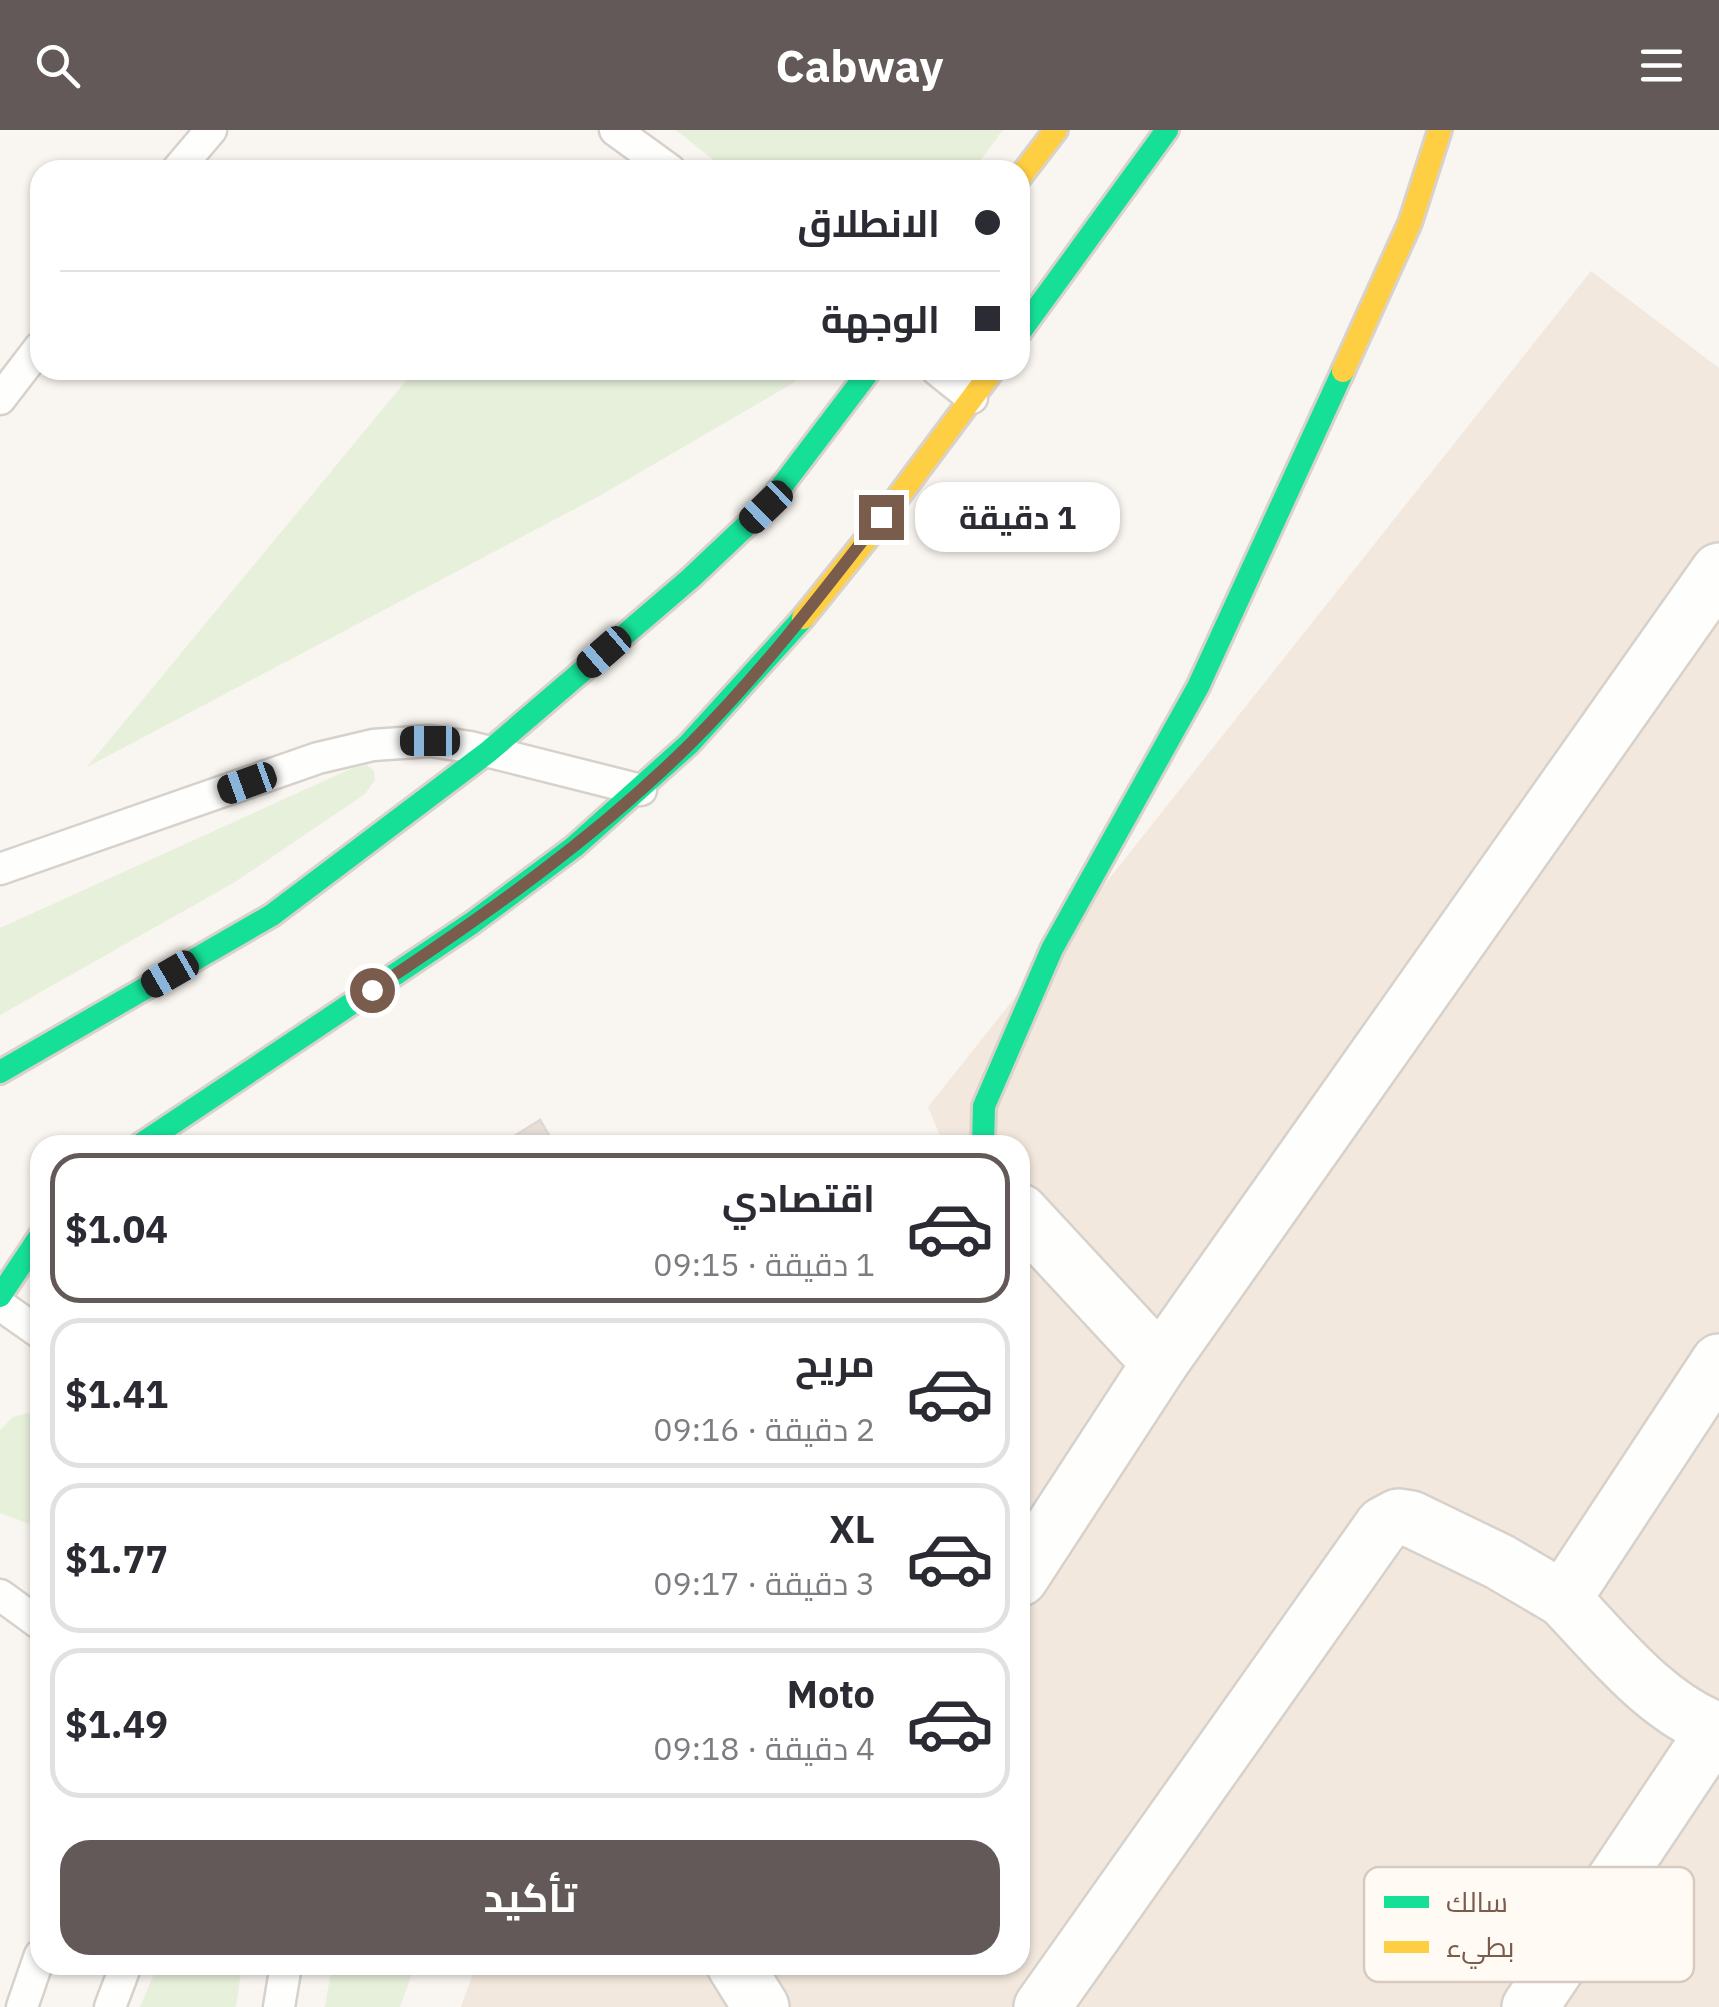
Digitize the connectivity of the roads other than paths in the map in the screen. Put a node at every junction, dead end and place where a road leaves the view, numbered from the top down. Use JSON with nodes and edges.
{"nodes":[{"id":1,"x":210,"y":130,"type":"edge"},
{"id":2,"x":615,"y":130,"type":"edge"},
{"id":3,"x":1056,"y":130,"type":"edge"},
{"id":4,"x":1167,"y":130,"type":"edge"},
{"id":5,"x":1440,"y":130,"type":"edge"},
{"id":6,"x":185,"y":160,"type":"edge"},
{"id":7,"x":656,"y":160,"type":"edge"},
{"id":8,"x":1030,"y":164,"type":"edge"},
{"id":9,"x":1030,"y":318,"type":"edge"},
{"id":10,"x":30,"y":360,"type":"edge"},
{"id":11,"x":862,"y":380,"type":"edge"},
{"id":12,"x":950,"y":380,"type":"edge"},
{"id":13,"x":985,"y":380,"type":"edge"},
{"id":14,"x":972,"y":398,"type":"junction"},
{"id":15,"x":0,"y":400,"type":"edge"},
{"id":16,"x":1719,"y":571,"type":"edge"},
{"id":17,"x":488,"y":752,"type":"junction"},
{"id":18,"x":641,"y":790,"type":"junction"},
{"id":19,"x":0,"y":869,"type":"edge"},
{"id":20,"x":0,"y":1072,"type":"edge"},
{"id":21,"x":155,"y":1135,"type":"edge"},
{"id":22,"x":983,"y":1135,"type":"edge"},
{"id":23,"x":1030,"y":1223,"type":"edge"},
{"id":24,"x":30,"y":1251,"type":"edge"},
{"id":25,"x":0,"y":1296,"type":"edge"},
{"id":26,"x":0,"y":1304,"type":"edge"},
{"id":27,"x":30,"y":1325,"type":"edge"},
{"id":28,"x":1160,"y":1362,"type":"junction"},
{"id":29,"x":1719,"y":1362,"type":"edge"},
{"id":30,"x":1030,"y":1563,"type":"edge"},
{"id":31,"x":0,"y":1595,"type":"edge"},
{"id":32,"x":1563,"y":1598,"type":"junction"},
{"id":33,"x":30,"y":1617,"type":"edge"},
{"id":34,"x":1717,"y":1730,"type":"edge"},
{"id":35,"x":1625,"y":1867,"type":"edge"},
{"id":36,"x":33,"y":1975,"type":"edge"},
{"id":37,"x":122,"y":1975,"type":"edge"},
{"id":38,"x":284,"y":1975,"type":"edge"},
{"id":39,"x":1547,"y":1982,"type":"edge"},
{"id":40,"x":22,"y":2007,"type":"edge"},
{"id":41,"x":110,"y":2007,"type":"edge"},
{"id":42,"x":279,"y":2007,"type":"edge"},
{"id":43,"x":1042,"y":2007,"type":"edge"},
{"id":44,"x":1530,"y":2007,"type":"edge"}],
"edges":[{"from":1,"to":6,"type":"lane"},
{"from":2,"to":7,"type":"lane"},
{"from":3,"to":8,"type":"street"},
{"from":4,"to":9,"type":"street"},
{"from":5,"to":22,"type":"street"},
{"from":10,"to":15,"type":"lane"},
{"from":11,"to":17,"type":"street"},
{"from":12,"to":14,"type":"lane"},
{"from":13,"to":14,"type":"street"},
{"from":14,"to":18,"type":"street"},
{"from":16,"to":28,"type":"street"},
{"from":17,"to":18,"type":"lane"},
{"from":17,"to":19,"type":"lane"},
{"from":17,"to":20,"type":"street"},
{"from":18,"to":21,"type":"street"},
{"from":23,"to":28,"type":"street"},
{"from":24,"to":25,"type":"street"},
{"from":26,"to":27,"type":"lane"},
{"from":28,"to":30,"type":"street"},
{"from":29,"to":32,"type":"street"},
{"from":31,"to":33,"type":"lane"},
{"from":32,"to":34,"type":"street"},
{"from":32,"to":43,"type":"street"},
{"from":34,"to":35,"type":"street"},
{"from":36,"to":40,"type":"lane"},
{"from":37,"to":41,"type":"lane"},
{"from":38,"to":42,"type":"lane"},
{"from":39,"to":44,"type":"street"}]}
